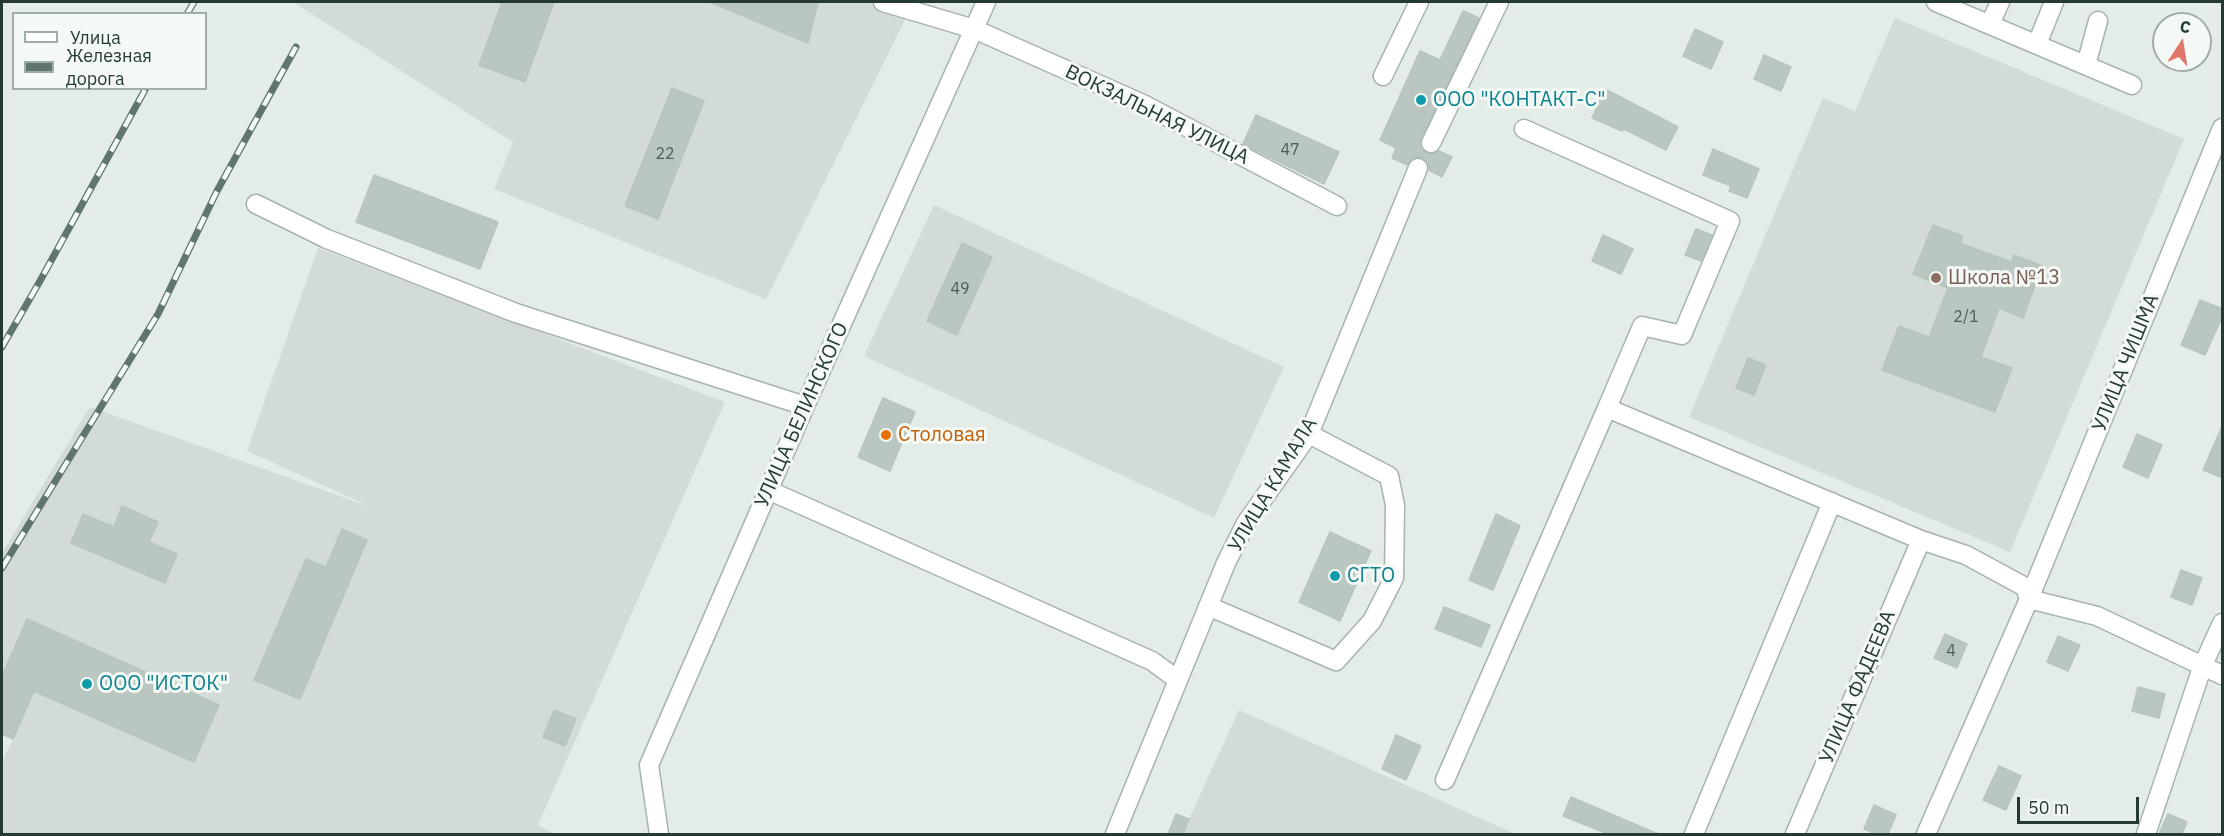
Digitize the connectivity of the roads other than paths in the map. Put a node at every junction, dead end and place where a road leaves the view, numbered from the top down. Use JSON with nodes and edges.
{"nodes":[{"id":1,"x":883,"y":2,"type":"edge"},
{"id":2,"x":986,"y":2,"type":"edge"},
{"id":3,"x":1419,"y":2,"type":"edge"},
{"id":4,"x":1499,"y":2,"type":"edge"},
{"id":5,"x":2000,"y":2,"type":"edge"},
{"id":6,"x":2054,"y":2,"type":"edge"},
{"id":7,"x":1942,"y":3,"type":"edge"},
{"id":8,"x":2098,"y":21,"type":"dead end"},
{"id":9,"x":1990,"y":24,"type":"junction"},
{"id":10,"x":974,"y":29,"type":"junction"},
{"id":11,"x":2037,"y":44,"type":"junction"},
{"id":12,"x":2086,"y":65,"type":"junction"},
{"id":13,"x":1383,"y":76,"type":"dead end"},
{"id":14,"x":2132,"y":85,"type":"dead end"},
{"id":15,"x":1524,"y":129,"type":"dead end"},
{"id":16,"x":2222,"y":132,"type":"edge"},
{"id":17,"x":1431,"y":143,"type":"dead end"},
{"id":18,"x":1418,"y":168,"type":"dead end"},
{"id":19,"x":256,"y":204,"type":"dead end"},
{"id":20,"x":1337,"y":206,"type":"dead end"},
{"id":21,"x":805,"y":406,"type":"junction"},
{"id":22,"x":1607,"y":408,"type":"junction"},
{"id":23,"x":1309,"y":434,"type":"junction"},
{"id":24,"x":768,"y":490,"type":"junction"},
{"id":25,"x":1832,"y":502,"type":"junction"},
{"id":26,"x":1921,"y":540,"type":"junction"},
{"id":27,"x":2029,"y":599,"type":"junction"},
{"id":28,"x":1208,"y":606,"type":"junction"},
{"id":29,"x":2223,"y":623,"type":"edge"},
{"id":30,"x":2203,"y":665,"type":"junction"},
{"id":31,"x":2223,"y":675,"type":"edge"},
{"id":32,"x":1178,"y":680,"type":"junction"},
{"id":33,"x":1445,"y":780,"type":"dead end"},
{"id":34,"x":659,"y":834,"type":"edge"},
{"id":35,"x":1115,"y":834,"type":"edge"},
{"id":36,"x":1694,"y":834,"type":"edge"},
{"id":37,"x":1795,"y":834,"type":"edge"},
{"id":38,"x":1926,"y":834,"type":"edge"},
{"id":39,"x":2146,"y":834,"type":"edge"}],
"edges":[{"from":1,"to":10,"type":"street","name":"ВОКЗАЛЬНАЯ УЛИЦА"},
{"from":2,"to":10,"type":"street","name":"УЛИЦА БЕЛИНСКОГО"},
{"from":3,"to":13,"type":"street"},
{"from":4,"to":17,"type":"street"},
{"from":5,"to":9,"type":"street"},
{"from":6,"to":11,"type":"street"},
{"from":7,"to":9,"type":"street"},
{"from":8,"to":12,"type":"street"},
{"from":9,"to":11,"type":"street"},
{"from":10,"to":20,"type":"street","name":"ВОКЗАЛЬНАЯ УЛИЦА"},
{"from":10,"to":21,"type":"street","name":"УЛИЦА БЕЛИНСКОГО"},
{"from":11,"to":12,"type":"street"},
{"from":12,"to":14,"type":"street"},
{"from":15,"to":22,"type":"street"},
{"from":16,"to":27,"type":"street","name":"УЛИЦА ЧИШМА"},
{"from":18,"to":23,"type":"street","name":"УЛИЦА КАМАЛА"},
{"from":19,"to":21,"type":"street"},
{"from":21,"to":24,"type":"street","name":"УЛИЦА БЕЛИНСКОГО"},
{"from":22,"to":25,"type":"street"},
{"from":22,"to":33,"type":"street"},
{"from":23,"to":28,"type":"street","name":"УЛИЦА КАМАЛА"},
{"from":23,"to":28,"type":"street"},
{"from":24,"to":32,"type":"street"},
{"from":24,"to":34,"type":"street","name":"УЛИЦА БЕЛИНСКОГО"},
{"from":25,"to":26,"type":"street"},
{"from":25,"to":36,"type":"street"},
{"from":26,"to":27,"type":"street"},
{"from":26,"to":37,"type":"street","name":"УЛИЦА ФАДЕЕВА"},
{"from":27,"to":30,"type":"street"},
{"from":27,"to":38,"type":"street","name":"УЛИЦА ЧИШМА"},
{"from":28,"to":32,"type":"street","name":"УЛИЦА КАМАЛА"},
{"from":29,"to":30,"type":"street"},
{"from":30,"to":31,"type":"street"},
{"from":30,"to":39,"type":"street"},
{"from":32,"to":35,"type":"street","name":"УЛИЦА КАМАЛА"}]}
